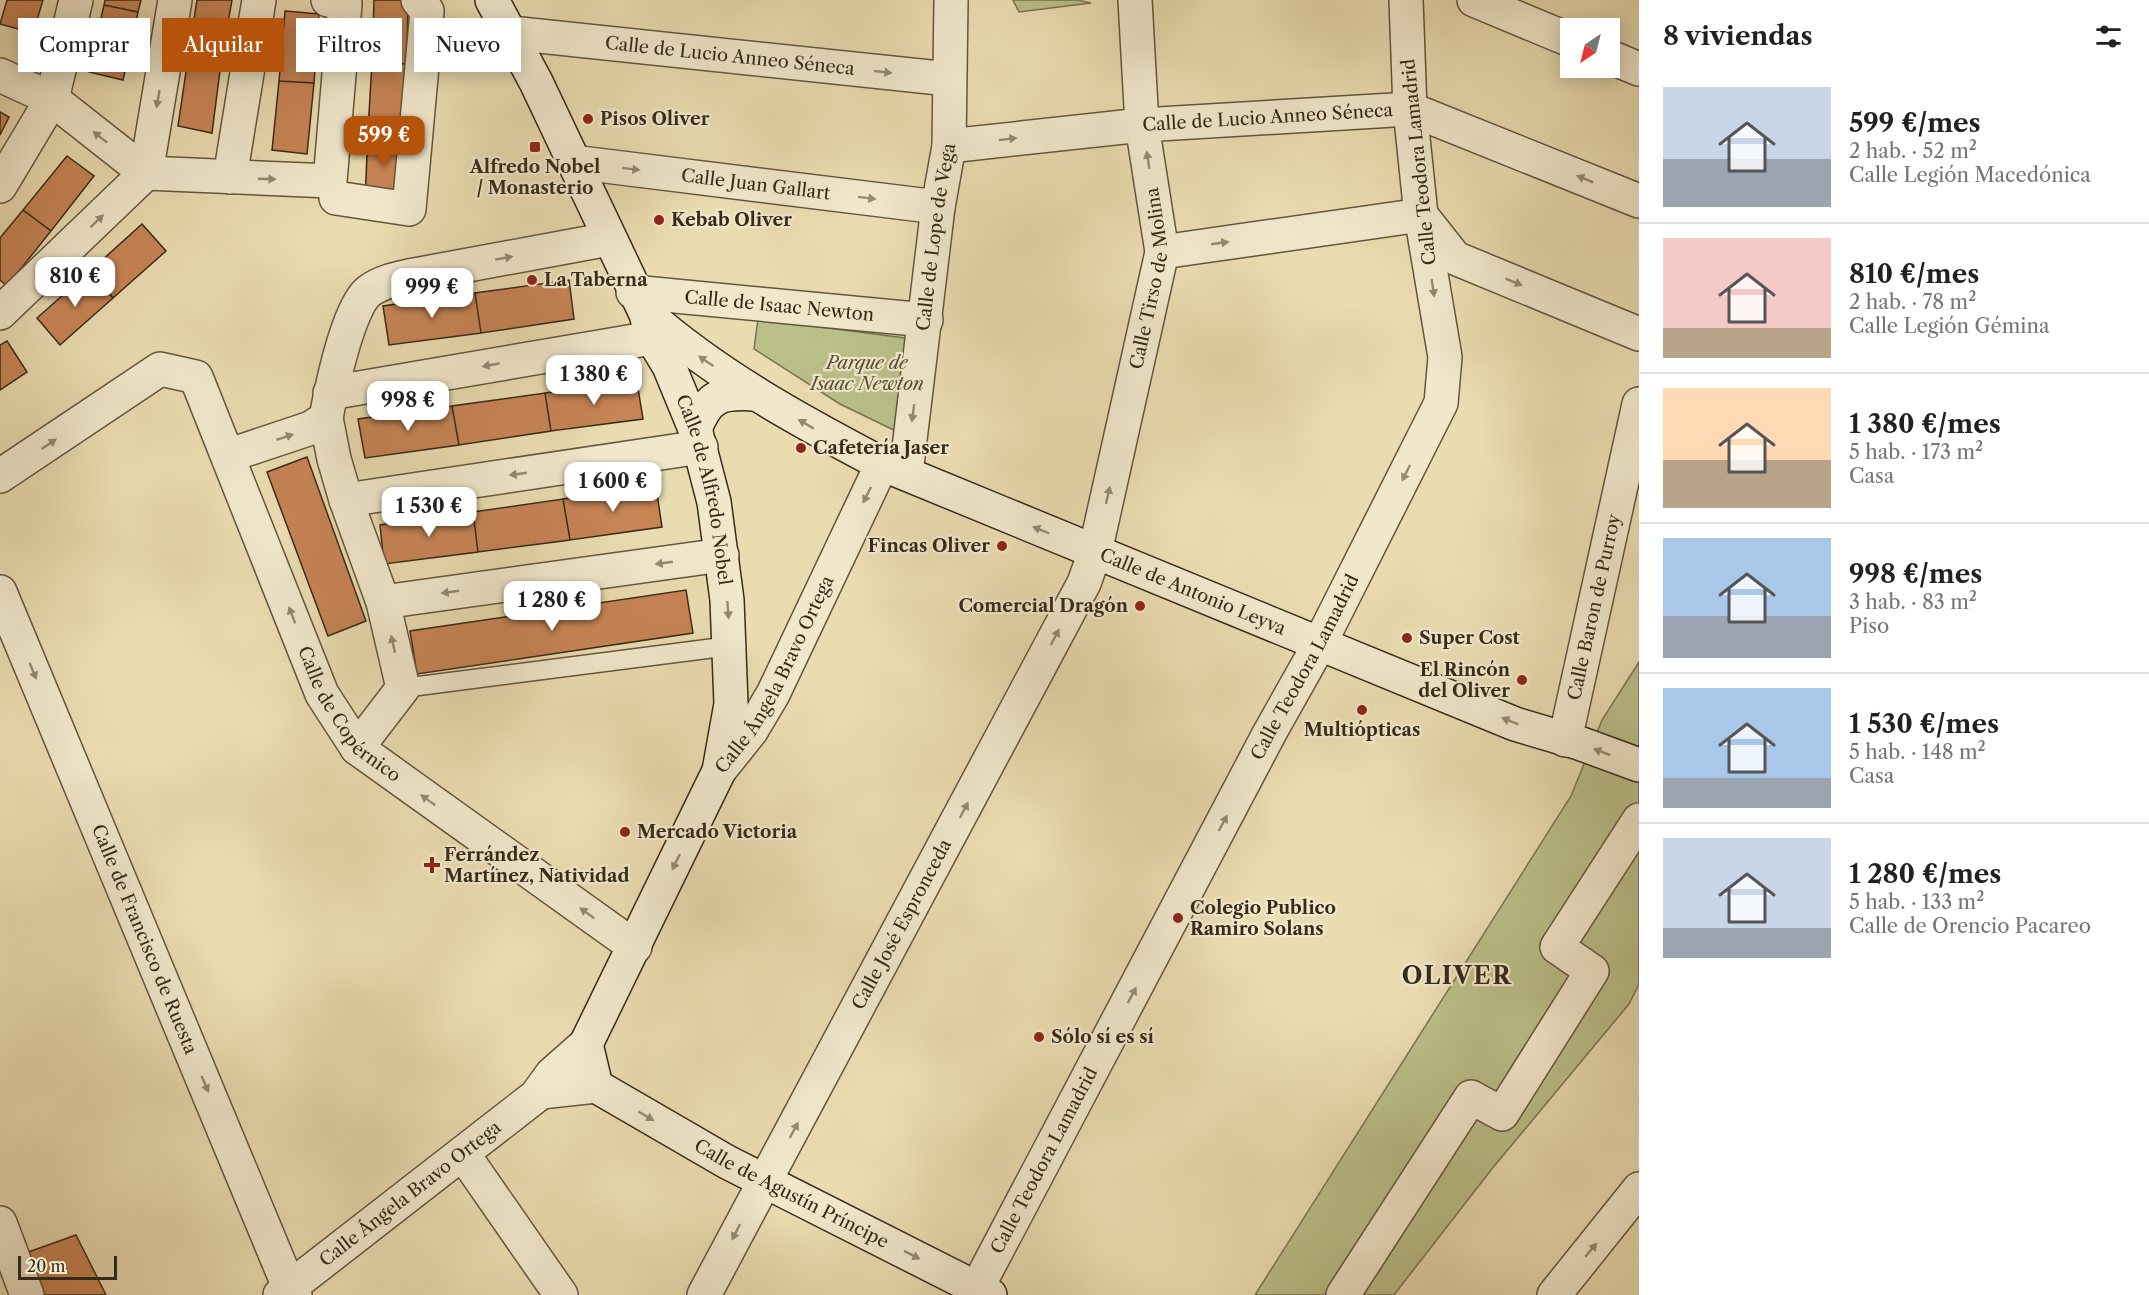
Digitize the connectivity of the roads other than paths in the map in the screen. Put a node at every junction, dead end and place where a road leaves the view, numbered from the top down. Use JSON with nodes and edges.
{"nodes":[{"id":1,"x":76,"y":0,"type":"edge"},
{"id":2,"x":175,"y":0,"type":"edge"},
{"id":3,"x":259,"y":0,"type":"edge"},
{"id":4,"x":418,"y":0,"type":"edge"},
{"id":5,"x":492,"y":0,"type":"edge"},
{"id":6,"x":951,"y":0,"type":"edge"},
{"id":7,"x":1135,"y":0,"type":"edge"},
{"id":8,"x":1406,"y":0,"type":"edge"},
{"id":9,"x":1474,"y":0,"type":"edge"},
{"id":10,"x":336,"y":2,"type":"edge"},
{"id":11,"x":502,"y":18,"type":"edge"},
{"id":12,"x":521,"y":34,"type":"edge"},
{"id":13,"x":1560,"y":36,"type":"edge"},
{"id":14,"x":521,"y":54,"type":"edge"},
{"id":15,"x":1620,"y":61,"type":"edge"},
{"id":16,"x":1639,"y":69,"type":"edge"},
{"id":17,"x":0,"y":75,"type":"edge"},
{"id":18,"x":949,"y":79,"type":"junction"},
{"id":19,"x":52,"y":99,"type":"junction"},
{"id":20,"x":1410,"y":109,"type":"junction"},
{"id":21,"x":1142,"y":124,"type":"junction"},
{"id":22,"x":950,"y":146,"type":"junction"},
{"id":23,"x":573,"y":162,"type":"junction"},
{"id":24,"x":146,"y":173,"type":"junction"},
{"id":25,"x":230,"y":177,"type":"junction"},
{"id":26,"x":0,"y":186,"type":"edge"},
{"id":27,"x":333,"y":190,"type":"junction"},
{"id":28,"x":1639,"y":201,"type":"edge"},
{"id":29,"x":938,"y":207,"type":"junction"},
{"id":30,"x":1421,"y":215,"type":"junction"},
{"id":31,"x":609,"y":239,"type":"junction"},
{"id":32,"x":1162,"y":252,"type":"junction"},
{"id":33,"x":3,"y":307,"type":"edge"},
{"id":34,"x":644,"y":315,"type":"junction"},
{"id":35,"x":926,"y":320,"type":"junction"},
{"id":36,"x":1639,"y":334,"type":"edge"},
{"id":37,"x":755,"y":394,"type":"junction"},
{"id":38,"x":1639,"y":404,"type":"edge"},
{"id":39,"x":328,"y":406,"type":"junction"},
{"id":40,"x":698,"y":438,"type":"junction"},
{"id":41,"x":230,"y":455,"type":"junction"},
{"id":42,"x":894,"y":469,"type":"junction"},
{"id":43,"x":0,"y":476,"type":"edge"},
{"id":44,"x":346,"y":500,"type":"junction"},
{"id":45,"x":1095,"y":552,"type":"junction"},
{"id":46,"x":722,"y":555,"type":"junction"},
{"id":47,"x":383,"y":602,"type":"junction"},
{"id":48,"x":3,"y":610,"type":"edge"},
{"id":49,"x":1319,"y":645,"type":"junction"},
{"id":50,"x":730,"y":646,"type":"junction"},
{"id":51,"x":403,"y":688,"type":"junction"},
{"id":52,"x":1565,"y":740,"type":"junction"},
{"id":53,"x":357,"y":748,"type":"junction"},
{"id":54,"x":1639,"y":765,"type":"edge"},
{"id":55,"x":719,"y":771,"type":"junction"},
{"id":56,"x":1639,"y":820,"type":"edge"},
{"id":57,"x":635,"y":947,"type":"junction"},
{"id":58,"x":586,"y":1044,"type":"junction"},
{"id":59,"x":596,"y":1086,"type":"junction"},
{"id":60,"x":541,"y":1092,"type":"junction"},
{"id":61,"x":463,"y":1154,"type":"junction"},
{"id":62,"x":766,"y":1182,"type":"junction"},
{"id":63,"x":1635,"y":1204,"type":"edge"},
{"id":64,"x":0,"y":1223,"type":"edge"},
{"id":65,"x":288,"y":1292,"type":"edge"},
{"id":66,"x":984,"y":1292,"type":"edge"},
{"id":67,"x":27,"y":1295,"type":"edge"},
{"id":68,"x":561,"y":1295,"type":"edge"},
{"id":69,"x":704,"y":1295,"type":"edge"},
{"id":70,"x":1343,"y":1295,"type":"edge"},
{"id":71,"x":1554,"y":1295,"type":"edge"}],
"edges":[{"from":1,"to":19,"type":"street"},
{"from":2,"to":24,"type":"street","one_way":true},
{"from":3,"to":25,"type":"street"},
{"from":4,"to":27,"type":"street"},
{"from":5,"to":11,"type":"street","name":"Calle de Alfredo Nobel"},
{"from":6,"to":18,"type":"street","name":"Calle de Lope de Vega"},
{"from":7,"to":21,"type":"street","name":"Calle Tirso de Molina"},
{"from":8,"to":20,"type":"street","name":"Calle Teodora Lamadrid"},
{"from":9,"to":13,"type":"street"},
{"from":10,"to":27,"type":"street"},
{"from":12,"to":18,"type":"street","name":"Calle de Lucio Anneo Séneca","one_way":true},
{"from":14,"to":23,"type":"street","name":"Calle de Alfredo Nobel"},
{"from":15,"to":16,"type":"street"},
{"from":17,"to":19,"type":"street"},
{"from":18,"to":22,"type":"street","name":"Calle de Lope de Vega"},
{"from":24,"to":19,"type":"street","one_way":true},
{"from":19,"to":26,"type":"street"},
{"from":20,"to":21,"type":"street","name":"Calle de Lucio Anneo Séneca"},
{"from":28,"to":20,"type":"street","name":"Calle de Lucio Anneo Séneca","one_way":true},
{"from":20,"to":30,"type":"street","name":"Calle Teodora Lamadrid"},
{"from":22,"to":21,"type":"street","name":"Calle de Lucio Anneo Séneca","one_way":true},
{"from":32,"to":21,"type":"street","name":"Calle Tirso de Molina","one_way":true},
{"from":22,"to":29,"type":"street","name":"Calle de Lope de Vega"},
{"from":23,"to":29,"type":"street","name":"Calle Juan Gallart","one_way":true},
{"from":23,"to":31,"type":"street","name":"Calle de Alfredo Nobel"},
{"from":24,"to":25,"type":"street"},
{"from":33,"to":24,"type":"street","one_way":true},
{"from":25,"to":27,"type":"street","one_way":true},
{"from":29,"to":35,"type":"street","name":"Calle de Lope de Vega"},
{"from":32,"to":30,"type":"street","one_way":true},
{"from":30,"to":36,"type":"street","one_way":true},
{"from":30,"to":49,"type":"street","name":"Calle Teodora Lamadrid","one_way":true},
{"from":31,"to":34,"type":"street","name":"Calle de Alfredo Nobel"},
{"from":39,"to":31,"type":"street","one_way":true},
{"from":45,"to":32,"type":"street","name":"Calle Tirso de Molina","one_way":true},
{"from":34,"to":35,"type":"street","name":"Calle de Isaac Newton"},
{"from":37,"to":34,"type":"street","name":"Calle de Antonio Leyva","one_way":true},
{"from":34,"to":39,"type":"street","name":"Calle de Isaac Newton","one_way":true},
{"from":34,"to":40,"type":"street","name":"Calle de Alfredo Nobel"},
{"from":35,"to":42,"type":"street","name":"Calle de Lope de Vega","one_way":true},
{"from":37,"to":40,"type":"street","name":"Calle de Antonio Leyva"},
{"from":42,"to":37,"type":"street","name":"Calle de Antonio Leyva","one_way":true},
{"from":38,"to":52,"type":"street","name":"Calle Baron de Purroy"},
{"from":41,"to":39,"type":"street","name":"Calle de Isaac Newton","one_way":true},
{"from":39,"to":44,"type":"street"},
{"from":40,"to":44,"type":"street","one_way":true},
{"from":40,"to":46,"type":"street","name":"Calle de Alfredo Nobel"},
{"from":43,"to":41,"type":"street","name":"Calle de Copérnico","one_way":true},
{"from":53,"to":41,"type":"street","name":"Calle de Copérnico","one_way":true},
{"from":45,"to":42,"type":"street","name":"Calle de Antonio Leyva","one_way":true},
{"from":42,"to":55,"type":"street","name":"Calle Ángela Bravo Ortega","one_way":true},
{"from":44,"to":47,"type":"street"},
{"from":45,"to":49,"type":"street","name":"Calle de Antonio Leyva"},
{"from":62,"to":45,"type":"street","name":"Calle José Espronceda","one_way":true},
{"from":46,"to":47,"type":"street","one_way":true},
{"from":46,"to":50,"type":"street","name":"Calle de Alfredo Nobel","one_way":true},
{"from":51,"to":47,"type":"street","one_way":true},
{"from":48,"to":65,"type":"street","name":"Calle de Francisco de Ruesta","one_way":true},
{"from":52,"to":49,"type":"street","name":"Calle de Antonio Leyva","one_way":true},
{"from":66,"to":49,"type":"street","name":"Calle Teodora Lamadrid","one_way":true},
{"from":50,"to":51,"type":"lane"},
{"from":50,"to":55,"type":"street","name":"Calle de Alfredo Nobel"},
{"from":51,"to":53,"type":"street"},
{"from":54,"to":52,"type":"street","name":"Calle de Antonio Leyva","one_way":true},
{"from":57,"to":53,"type":"street","name":"Calle de Copérnico","one_way":true},
{"from":55,"to":57,"type":"street","name":"Calle Ángela Bravo Ortega","one_way":true},
{"from":56,"to":70,"type":"street"},
{"from":57,"to":58,"type":"street","name":"Calle Ángela Bravo Ortega"},
{"from":58,"to":59,"type":"street"},
{"from":58,"to":60,"type":"street","name":"Calle Ángela Bravo Ortega"},
{"from":59,"to":60,"type":"street"},
{"from":59,"to":62,"type":"street","name":"Calle de Agustín Príncipe","one_way":true},
{"from":60,"to":61,"type":"street","name":"Calle Ángela Bravo Ortega"},
{"from":61,"to":65,"type":"street","name":"Calle Ángela Bravo Ortega"},
{"from":61,"to":68,"type":"street"},
{"from":62,"to":66,"type":"street","name":"Calle de Agustín Príncipe","one_way":true},
{"from":62,"to":69,"type":"street","name":"Calle José Espronceda","one_way":true},
{"from":71,"to":63,"type":"street","one_way":true},
{"from":64,"to":67,"type":"street"}]}
